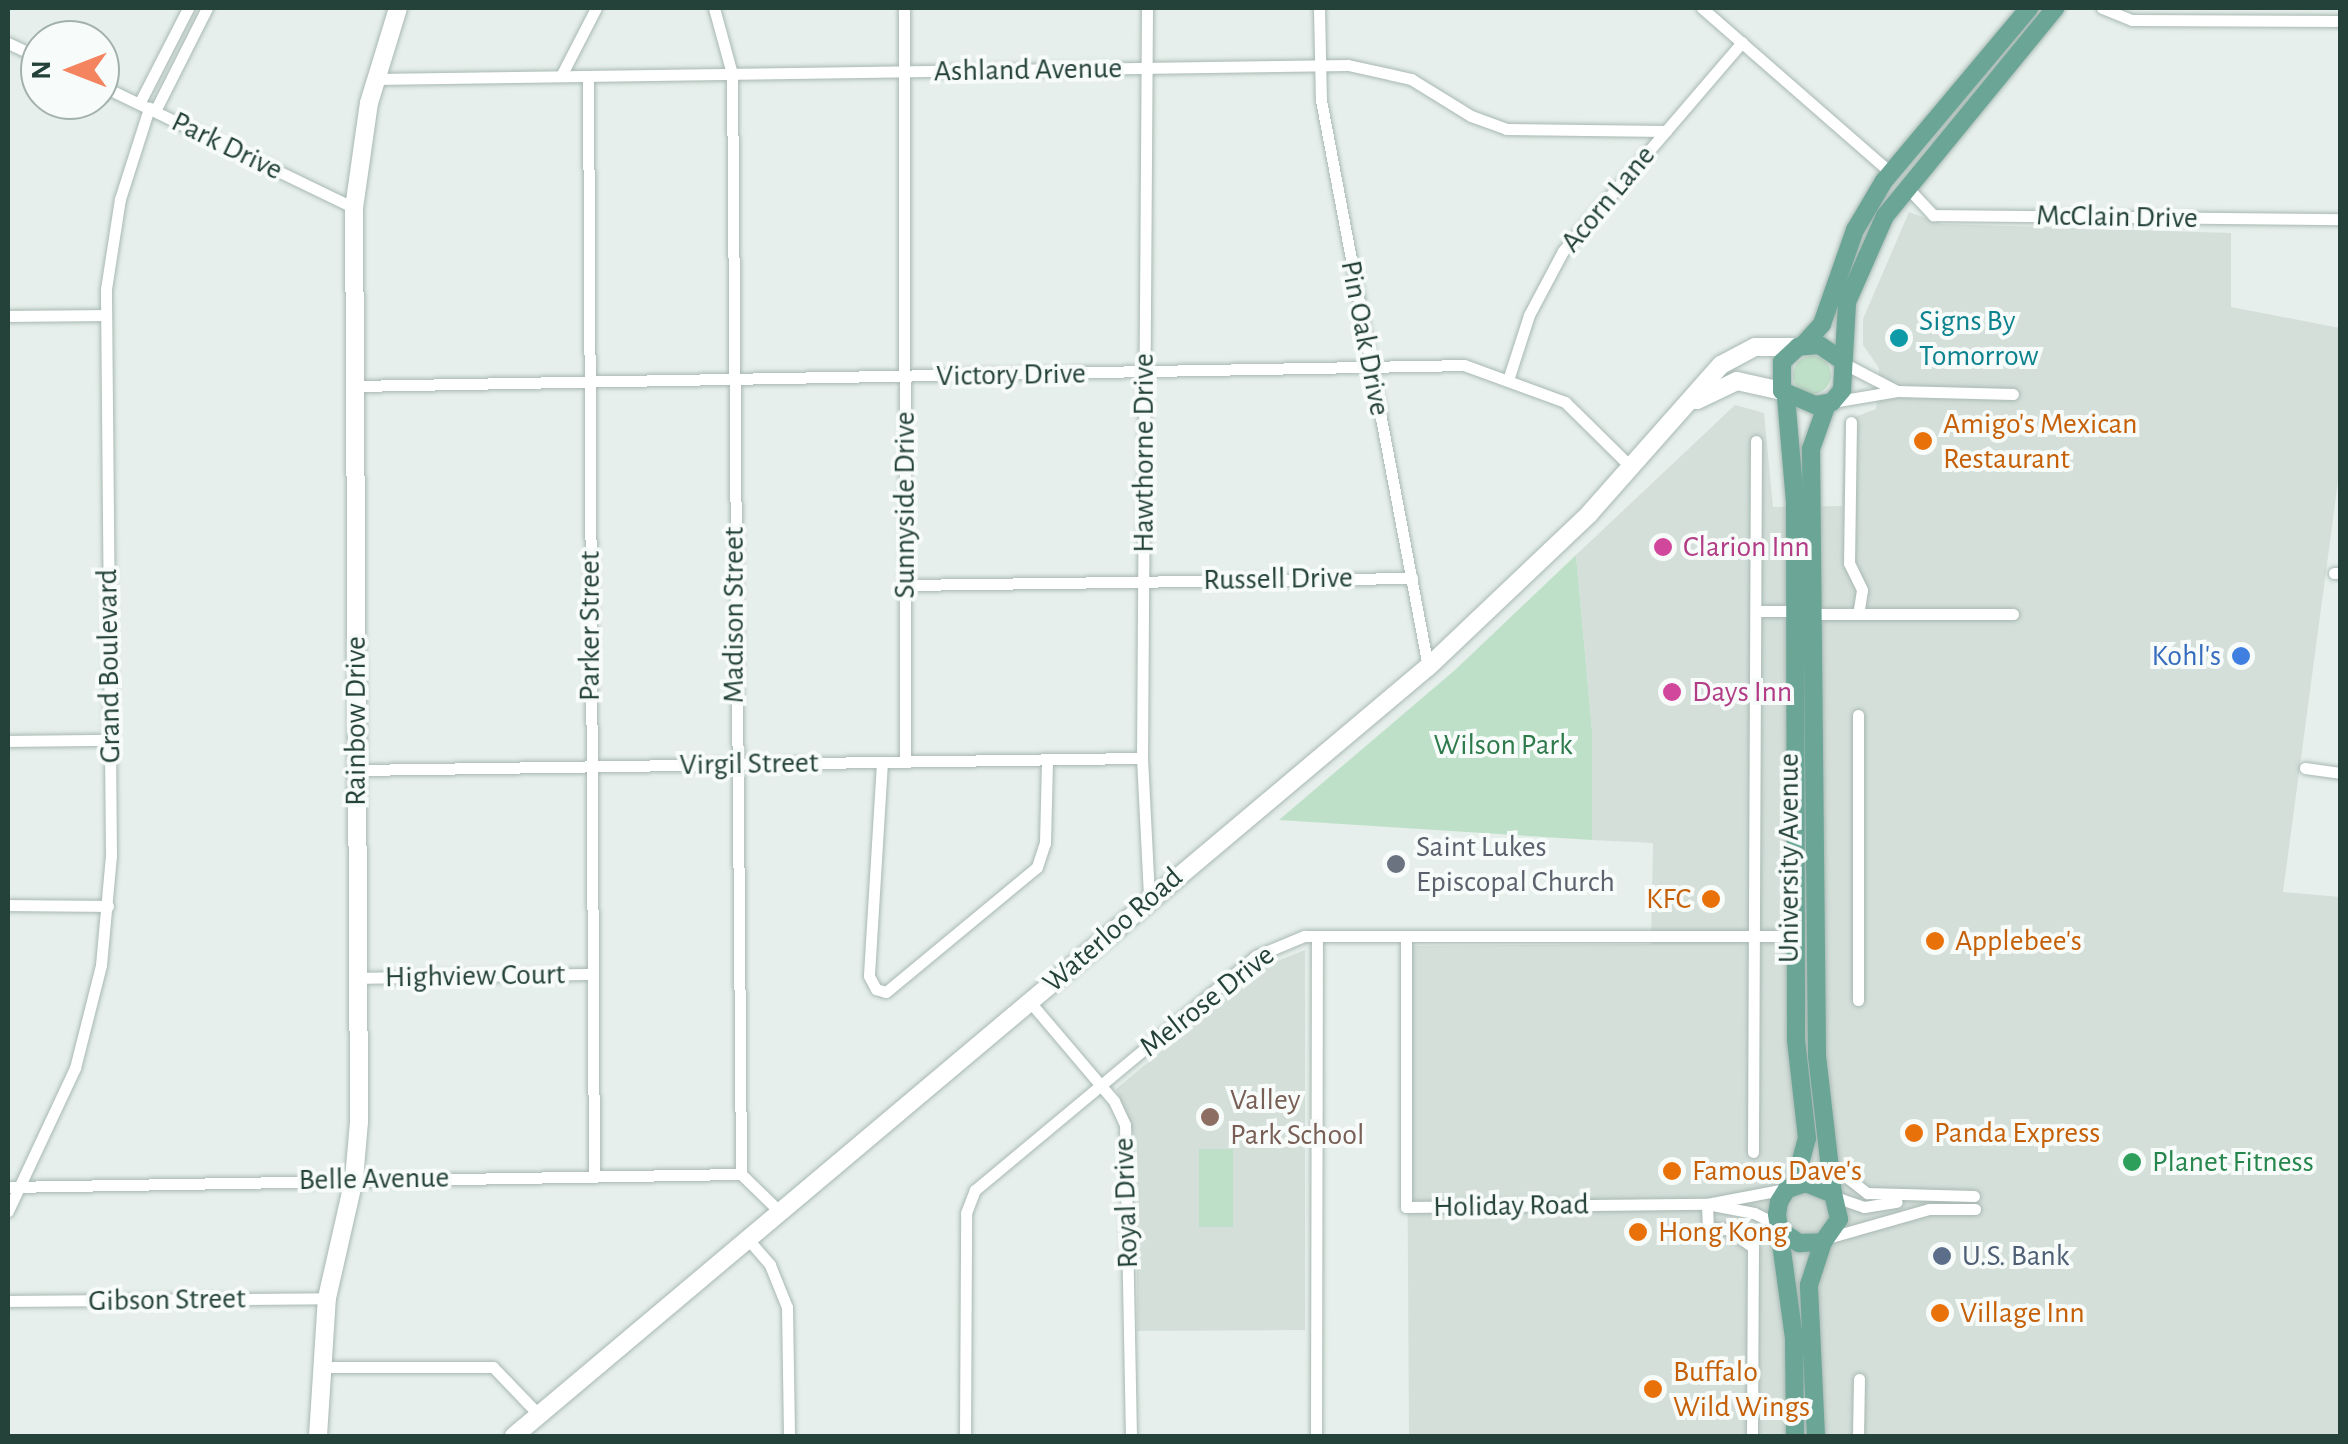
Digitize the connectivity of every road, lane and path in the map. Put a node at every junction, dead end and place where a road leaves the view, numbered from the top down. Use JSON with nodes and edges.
{"nodes":[{"id":1,"x":188,"y":8,"type":"edge"},
{"id":2,"x":208,"y":8,"type":"edge"},
{"id":3,"x":398,"y":8,"type":"edge"},
{"id":4,"x":596,"y":8,"type":"edge"},
{"id":5,"x":714,"y":8,"type":"edge"},
{"id":6,"x":904,"y":8,"type":"edge"},
{"id":7,"x":1147,"y":8,"type":"edge"},
{"id":8,"x":1320,"y":8,"type":"edge"},
{"id":9,"x":1702,"y":8,"type":"edge"},
{"id":10,"x":2029,"y":8,"type":"edge"},
{"id":11,"x":2055,"y":8,"type":"edge"},
{"id":12,"x":2102,"y":8,"type":"edge"},
{"id":13,"x":2340,"y":21,"type":"edge"},
{"id":14,"x":1742,"y":42,"type":"junction"},
{"id":15,"x":1319,"y":66,"type":"junction"},
{"id":16,"x":1146,"y":68,"type":"junction"},
{"id":17,"x":904,"y":71,"type":"junction"},
{"id":18,"x":732,"y":74,"type":"junction"},
{"id":19,"x":561,"y":76,"type":"junction"},
{"id":20,"x":588,"y":76,"type":"junction"},
{"id":21,"x":374,"y":79,"type":"junction"},
{"id":22,"x":120,"y":94,"type":"edge"},
{"id":23,"x":148,"y":107,"type":"junction"},
{"id":24,"x":1666,"y":131,"type":"junction"},
{"id":25,"x":1890,"y":172,"type":"junction"},
{"id":26,"x":1906,"y":186,"type":"junction"},
{"id":27,"x":354,"y":208,"type":"junction"},
{"id":28,"x":2340,"y":219,"type":"edge"},
{"id":29,"x":106,"y":315,"type":"junction"},
{"id":30,"x":8,"y":316,"type":"edge"},
{"id":31,"x":1801,"y":346,"type":"junction"},
{"id":32,"x":1843,"y":362,"type":"junction"},
{"id":33,"x":1370,"y":371,"type":"junction"},
{"id":34,"x":1144,"y":372,"type":"junction"},
{"id":35,"x":905,"y":376,"type":"junction"},
{"id":36,"x":1509,"y":377,"type":"junction"},
{"id":37,"x":732,"y":380,"type":"junction"},
{"id":38,"x":588,"y":382,"type":"junction"},
{"id":39,"x":355,"y":386,"type":"junction"},
{"id":40,"x":1897,"y":391,"type":"junction"},
{"id":41,"x":1784,"y":394,"type":"junction"},
{"id":42,"x":2013,"y":394,"type":"dead end"},
{"id":43,"x":1692,"y":402,"type":"junction"},
{"id":44,"x":1830,"y":403,"type":"junction"},
{"id":45,"x":1852,"y":422,"type":"dead end"},
{"id":46,"x":1756,"y":441,"type":"dead end"},
{"id":47,"x":1632,"y":468,"type":"junction"},
{"id":48,"x":1795,"y":527,"type":"junction"},
{"id":49,"x":1412,"y":578,"type":"junction"},
{"id":50,"x":1143,"y":582,"type":"junction"},
{"id":51,"x":905,"y":585,"type":"junction"},
{"id":52,"x":1795,"y":610,"type":"junction"},
{"id":53,"x":1757,"y":612,"type":"junction"},
{"id":54,"x":1815,"y":614,"type":"junction"},
{"id":55,"x":1858,"y":614,"type":"junction"},
{"id":56,"x":2013,"y":614,"type":"dead end"},
{"id":57,"x":1428,"y":667,"type":"junction"},
{"id":58,"x":1858,"y":715,"type":"dead end"},
{"id":59,"x":110,"y":740,"type":"junction"},
{"id":60,"x":8,"y":742,"type":"edge"},
{"id":61,"x":1142,"y":758,"type":"junction"},
{"id":62,"x":1047,"y":760,"type":"junction"},
{"id":63,"x":882,"y":762,"type":"junction"},
{"id":64,"x":905,"y":762,"type":"junction"},
{"id":65,"x":734,"y":764,"type":"junction"},
{"id":66,"x":591,"y":767,"type":"junction"},
{"id":67,"x":2305,"y":768,"type":"dead end"},
{"id":68,"x":356,"y":770,"type":"junction"},
{"id":69,"x":2340,"y":773,"type":"edge"},
{"id":70,"x":1148,"y":898,"type":"junction"},
{"id":71,"x":8,"y":905,"type":"edge"},
{"id":72,"x":108,"y":906,"type":"junction"},
{"id":73,"x":1316,"y":936,"type":"junction"},
{"id":74,"x":1406,"y":936,"type":"junction"},
{"id":75,"x":1752,"y":936,"type":"junction"},
{"id":76,"x":1794,"y":936,"type":"junction"},
{"id":77,"x":593,"y":974,"type":"junction"},
{"id":78,"x":358,"y":978,"type":"junction"},
{"id":79,"x":1858,"y":1000,"type":"dead end"},
{"id":80,"x":1030,"y":1002,"type":"junction"},
{"id":81,"x":1818,"y":1028,"type":"junction"},
{"id":82,"x":1099,"y":1086,"type":"junction"},
{"id":83,"x":1753,"y":1152,"type":"dead end"},
{"id":84,"x":1831,"y":1165,"type":"junction"},
{"id":85,"x":741,"y":1174,"type":"junction"},
{"id":86,"x":594,"y":1176,"type":"junction"},
{"id":87,"x":354,"y":1179,"type":"junction"},
{"id":88,"x":8,"y":1187,"type":"edge"},
{"id":89,"x":22,"y":1187,"type":"junction"},
{"id":90,"x":1791,"y":1187,"type":"junction"},
{"id":91,"x":1834,"y":1195,"type":"junction"},
{"id":92,"x":1912,"y":1199,"type":"junction"},
{"id":93,"x":1707,"y":1204,"type":"junction"},
{"id":94,"x":778,"y":1210,"type":"junction"},
{"id":95,"x":8,"y":1212,"type":"edge"},
{"id":96,"x":1780,"y":1228,"type":"junction"},
{"id":97,"x":746,"y":1237,"type":"junction"},
{"id":98,"x":1827,"y":1239,"type":"junction"},
{"id":99,"x":327,"y":1298,"type":"junction"},
{"id":100,"x":8,"y":1302,"type":"edge"},
{"id":101,"x":321,"y":1367,"type":"junction"},
{"id":102,"x":1859,"y":1380,"type":"dead end"},
{"id":103,"x":539,"y":1414,"type":"junction"},
{"id":104,"x":318,"y":1436,"type":"edge"},
{"id":105,"x":514,"y":1436,"type":"edge"},
{"id":106,"x":789,"y":1436,"type":"edge"},
{"id":107,"x":966,"y":1436,"type":"edge"},
{"id":108,"x":1131,"y":1436,"type":"edge"},
{"id":109,"x":1316,"y":1436,"type":"edge"},
{"id":110,"x":1752,"y":1436,"type":"edge"},
{"id":111,"x":1795,"y":1436,"type":"edge"},
{"id":112,"x":1816,"y":1436,"type":"edge"},
{"id":113,"x":1858,"y":1436,"type":"edge"}],
"edges":[{"from":1,"to":23,"type":"street","name":"Grand Boulevard"},
{"from":2,"to":23,"type":"street","name":"Grand Boulevard"},
{"from":3,"to":21,"type":"main road","name":"Rainbow Drive"},
{"from":4,"to":19,"type":"street"},
{"from":5,"to":18,"type":"street","name":"Madison Street"},
{"from":6,"to":17,"type":"street","name":"Sunnyside Drive"},
{"from":7,"to":16,"type":"street","name":"Hawthorne Drive"},
{"from":8,"to":15,"type":"street","name":"Pin Oak Drive"},
{"from":9,"to":14,"type":"street"},
{"from":10,"to":25,"type":"main road"},
{"from":11,"to":26,"type":"main road"},
{"from":12,"to":13,"type":"street"},
{"from":14,"to":24,"type":"street","name":"Acorn Lane"},
{"from":14,"to":25,"type":"street"},
{"from":15,"to":16,"type":"street","name":"Ashland Avenue"},
{"from":15,"to":24,"type":"street","name":"Ashland Avenue"},
{"from":15,"to":33,"type":"street","name":"Pin Oak Drive"},
{"from":16,"to":17,"type":"street","name":"Ashland Avenue"},
{"from":16,"to":34,"type":"street","name":"Hawthorne Drive"},
{"from":17,"to":18,"type":"street","name":"Ashland Avenue"},
{"from":17,"to":35,"type":"street","name":"Sunnyside Drive"},
{"from":18,"to":20,"type":"street","name":"Ashland Avenue"},
{"from":18,"to":37,"type":"street","name":"Madison Street"},
{"from":19,"to":20,"type":"street","name":"Ashland Avenue"},
{"from":19,"to":21,"type":"street","name":"Ashland Avenue"},
{"from":20,"to":38,"type":"street","name":"Parker Street"},
{"from":21,"to":27,"type":"main road","name":"Rainbow Drive"},
{"from":22,"to":23,"type":"street","name":"Park Drive"},
{"from":23,"to":27,"type":"street","name":"Park Drive"},
{"from":23,"to":29,"type":"street","name":"Grand Boulevard"},
{"from":24,"to":36,"type":"street","name":"Acorn Lane"},
{"from":25,"to":31,"type":"main road"},
{"from":26,"to":28,"type":"street","name":"McClain Drive"},
{"from":26,"to":32,"type":"main road"},
{"from":27,"to":39,"type":"main road","name":"Rainbow Drive"},
{"from":29,"to":30,"type":"street"},
{"from":29,"to":59,"type":"street","name":"Grand Boulevard"},
{"from":31,"to":32,"type":"main road"},
{"from":31,"to":41,"type":"main road"},
{"from":31,"to":43,"type":"main road","name":"Waterloo Road"},
{"from":32,"to":40,"type":"street"},
{"from":32,"to":44,"type":"main road"},
{"from":33,"to":34,"type":"street","name":"Victory Drive"},
{"from":33,"to":36,"type":"street","name":"Victory Drive"},
{"from":33,"to":49,"type":"street","name":"Pin Oak Drive"},
{"from":34,"to":35,"type":"street","name":"Victory Drive"},
{"from":34,"to":50,"type":"street","name":"Hawthorne Drive"},
{"from":35,"to":37,"type":"street","name":"Victory Drive"},
{"from":35,"to":51,"type":"street","name":"Sunnyside Drive"},
{"from":36,"to":47,"type":"street","name":"Victory Drive"},
{"from":37,"to":38,"type":"street","name":"Victory Drive"},
{"from":37,"to":65,"type":"street","name":"Madison Street"},
{"from":38,"to":39,"type":"street","name":"Victory Drive"},
{"from":38,"to":66,"type":"street","name":"Parker Street"},
{"from":39,"to":68,"type":"main road","name":"Rainbow Drive"},
{"from":40,"to":42,"type":"street"},
{"from":40,"to":44,"type":"street"},
{"from":41,"to":43,"type":"main road","name":"Waterloo Road"},
{"from":41,"to":44,"type":"main road"},
{"from":41,"to":48,"type":"main road","name":"University Avenue"},
{"from":43,"to":47,"type":"main road","name":"Waterloo Road"},
{"from":44,"to":54,"type":"main road","name":"University Avenue"},
{"from":45,"to":55,"type":"street"},
{"from":46,"to":53,"type":"street"},
{"from":47,"to":57,"type":"main road","name":"Waterloo Road"},
{"from":48,"to":52,"type":"main road","name":"University Avenue"},
{"from":48,"to":54,"type":"main road"},
{"from":49,"to":50,"type":"street","name":"Russell Drive"},
{"from":49,"to":57,"type":"street","name":"Pin Oak Drive"},
{"from":50,"to":51,"type":"street","name":"Russell Drive"},
{"from":50,"to":61,"type":"street","name":"Hawthorne Drive"},
{"from":51,"to":64,"type":"street","name":"Sunnyside Drive"},
{"from":52,"to":53,"type":"street"},
{"from":52,"to":76,"type":"main road","name":"University Avenue"},
{"from":53,"to":75,"type":"street"},
{"from":54,"to":55,"type":"street"},
{"from":54,"to":81,"type":"main road","name":"University Avenue"},
{"from":55,"to":56,"type":"street"},
{"from":57,"to":70,"type":"main road","name":"Waterloo Road"},
{"from":58,"to":79,"type":"street"},
{"from":59,"to":60,"type":"street"},
{"from":59,"to":72,"type":"street","name":"Grand Boulevard"},
{"from":61,"to":62,"type":"street","name":"Virgil Street"},
{"from":61,"to":70,"type":"street","name":"Hawthorne Drive"},
{"from":62,"to":63,"type":"street"},
{"from":62,"to":64,"type":"street","name":"Virgil Street"},
{"from":63,"to":64,"type":"street","name":"Virgil Street"},
{"from":63,"to":65,"type":"street","name":"Virgil Street"},
{"from":65,"to":66,"type":"street","name":"Virgil Street"},
{"from":65,"to":85,"type":"street","name":"Madison Street"},
{"from":66,"to":68,"type":"street","name":"Virgil Street"},
{"from":66,"to":77,"type":"street","name":"Parker Street"},
{"from":67,"to":69,"type":"street"},
{"from":68,"to":78,"type":"main road","name":"Rainbow Drive"},
{"from":70,"to":80,"type":"main road","name":"Waterloo Road"},
{"from":71,"to":72,"type":"street"},
{"from":72,"to":89,"type":"street","name":"Grand Boulevard"},
{"from":73,"to":74,"type":"street","name":"Melrose Drive"},
{"from":73,"to":82,"type":"street","name":"Melrose Drive"},
{"from":73,"to":109,"type":"street"},
{"from":74,"to":75,"type":"street","name":"Melrose Drive"},
{"from":74,"to":93,"type":"street","name":"Holiday Road"},
{"from":75,"to":76,"type":"street","name":"Melrose Drive"},
{"from":75,"to":83,"type":"street"},
{"from":76,"to":81,"type":"main road"},
{"from":76,"to":90,"type":"main road","name":"University Avenue"},
{"from":77,"to":78,"type":"street","name":"Highview Court"},
{"from":77,"to":86,"type":"street","name":"Parker Street"},
{"from":78,"to":87,"type":"main road","name":"Rainbow Drive"},
{"from":80,"to":82,"type":"street","name":"Royal Drive"},
{"from":80,"to":94,"type":"main road","name":"Waterloo Road"},
{"from":81,"to":84,"type":"main road","name":"University Avenue"},
{"from":82,"to":107,"type":"street","name":"Melrose Drive"},
{"from":82,"to":108,"type":"street","name":"Royal Drive"},
{"from":84,"to":91,"type":"main road","name":"University Avenue"},
{"from":84,"to":92,"type":"street"},
{"from":85,"to":86,"type":"street","name":"Belle Avenue"},
{"from":85,"to":94,"type":"street"},
{"from":86,"to":87,"type":"street","name":"Belle Avenue"},
{"from":87,"to":89,"type":"street","name":"Belle Avenue"},
{"from":87,"to":99,"type":"main road","name":"Rainbow Drive"},
{"from":88,"to":89,"type":"street","name":"Belle Avenue"},
{"from":89,"to":95,"type":"street","name":"Grand Boulevard"},
{"from":90,"to":91,"type":"main road"},
{"from":90,"to":93,"type":"street","name":"Holiday Road"},
{"from":90,"to":96,"type":"main road"},
{"from":91,"to":92,"type":"street"},
{"from":91,"to":98,"type":"main road"},
{"from":92,"to":98,"type":"street"},
{"from":93,"to":96,"type":"street","name":"Holiday Road"},
{"from":93,"to":110,"type":"street"},
{"from":94,"to":97,"type":"main road","name":"Waterloo Road"},
{"from":96,"to":98,"type":"main road"},
{"from":96,"to":111,"type":"main road"},
{"from":97,"to":103,"type":"main road","name":"Waterloo Road"},
{"from":97,"to":106,"type":"street"},
{"from":98,"to":112,"type":"main road"},
{"from":99,"to":100,"type":"street","name":"Gibson Street"},
{"from":99,"to":101,"type":"main road","name":"Rainbow Drive"},
{"from":101,"to":103,"type":"street"},
{"from":101,"to":104,"type":"main road","name":"Rainbow Drive"},
{"from":102,"to":113,"type":"street"},
{"from":103,"to":105,"type":"main road","name":"Waterloo Road"}]}
